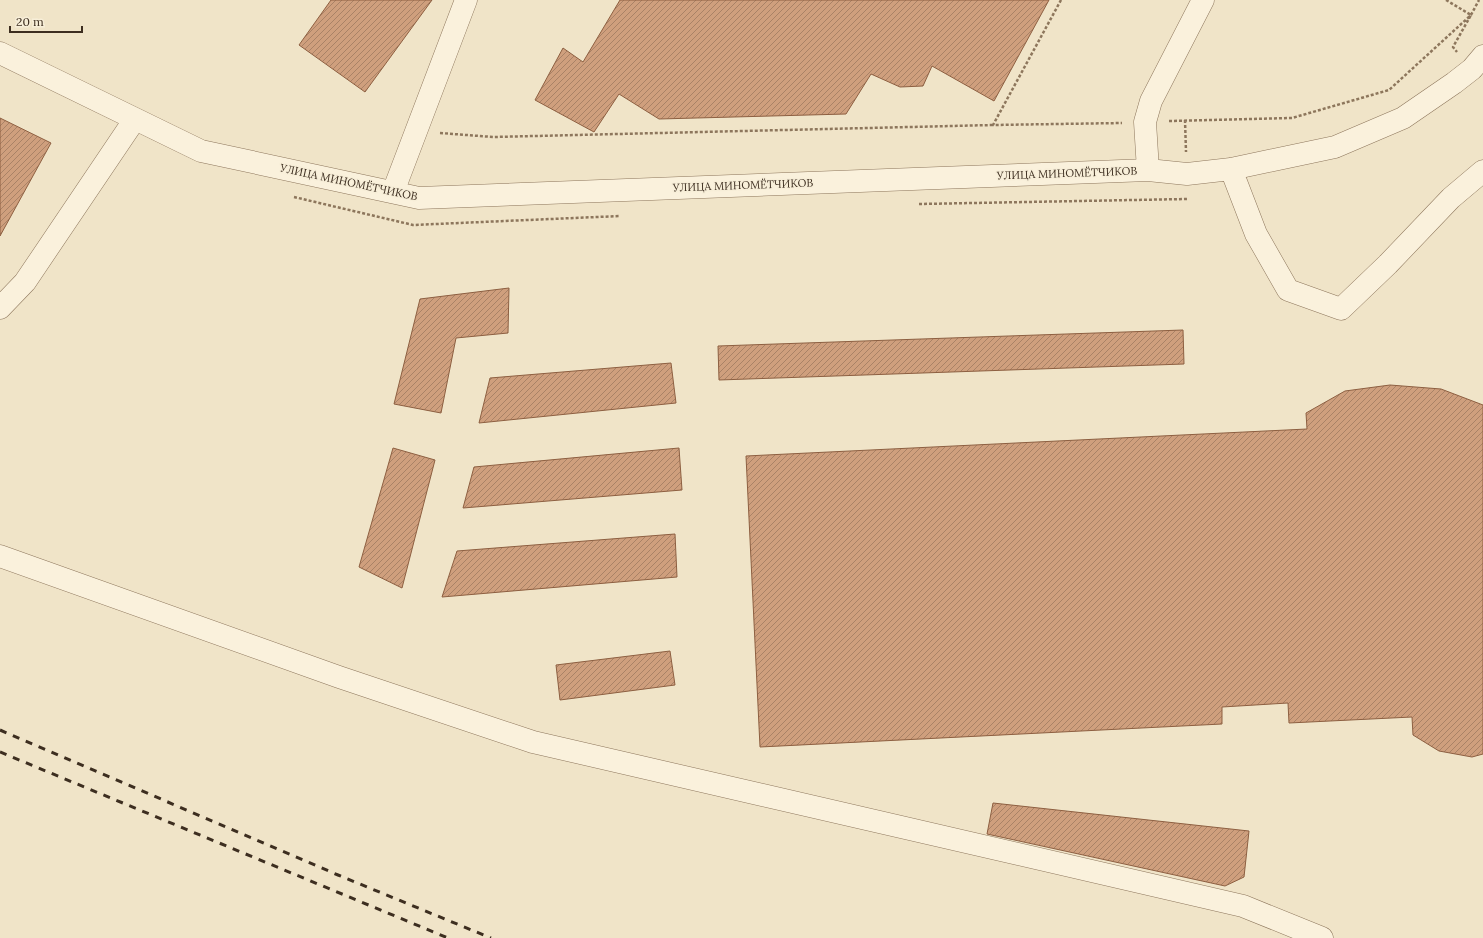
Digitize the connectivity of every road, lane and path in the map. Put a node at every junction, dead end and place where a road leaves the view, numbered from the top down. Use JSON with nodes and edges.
{"nodes":[{"id":1,"x":466,"y":0,"type":"edge"},
{"id":2,"x":1061,"y":0,"type":"edge"},
{"id":3,"x":1203,"y":0,"type":"edge"},
{"id":4,"x":1446,"y":0,"type":"edge"},
{"id":5,"x":1479,"y":0,"type":"edge"},
{"id":6,"x":1471,"y":15,"type":"junction"},
{"id":7,"x":0,"y":53,"type":"edge"},
{"id":8,"x":1478,"y":63,"type":"edge"},
{"id":9,"x":135,"y":119,"type":"junction"},
{"id":10,"x":1145,"y":122,"type":"junction"},
{"id":11,"x":993,"y":125,"type":"junction"},
{"id":12,"x":417,"y":132,"type":"junction"},
{"id":13,"x":1231,"y":169,"type":"junction"},
{"id":14,"x":1148,"y":170,"type":"junction"},
{"id":15,"x":1483,"y":171,"type":"edge"},
{"id":16,"x":393,"y":192,"type":"junction"},
{"id":17,"x":0,"y":308,"type":"edge"},
{"id":18,"x":0,"y":556,"type":"edge"},
{"id":19,"x":1322,"y":938,"type":"edge"}],
"edges":[{"from":1,"to":12,"type":"street"},
{"from":2,"to":11,"type":"path"},
{"from":3,"to":10,"type":"street"},
{"from":4,"to":6,"type":"path"},
{"from":5,"to":6,"type":"path"},
{"from":6,"to":8,"type":"path"},
{"from":6,"to":10,"type":"path"},
{"from":7,"to":9,"type":"street","name":"УЛИЦА МИНОМЁТЧИКОВ"},
{"from":8,"to":13,"type":"street","name":"УЛИЦА МИНОМЁТЧИКОВ"},
{"from":9,"to":16,"type":"street","name":"УЛИЦА МИНОМЁТЧИКОВ"},
{"from":9,"to":17,"type":"street"},
{"from":10,"to":11,"type":"path"},
{"from":10,"to":14,"type":"street"},
{"from":11,"to":12,"type":"path"},
{"from":12,"to":16,"type":"street"},
{"from":13,"to":14,"type":"street","name":"УЛИЦА МИНОМЁТЧИКОВ"},
{"from":13,"to":15,"type":"street"},
{"from":14,"to":16,"type":"street","name":"УЛИЦА МИНОМЁТЧИКОВ"},
{"from":18,"to":19,"type":"street"}]}
